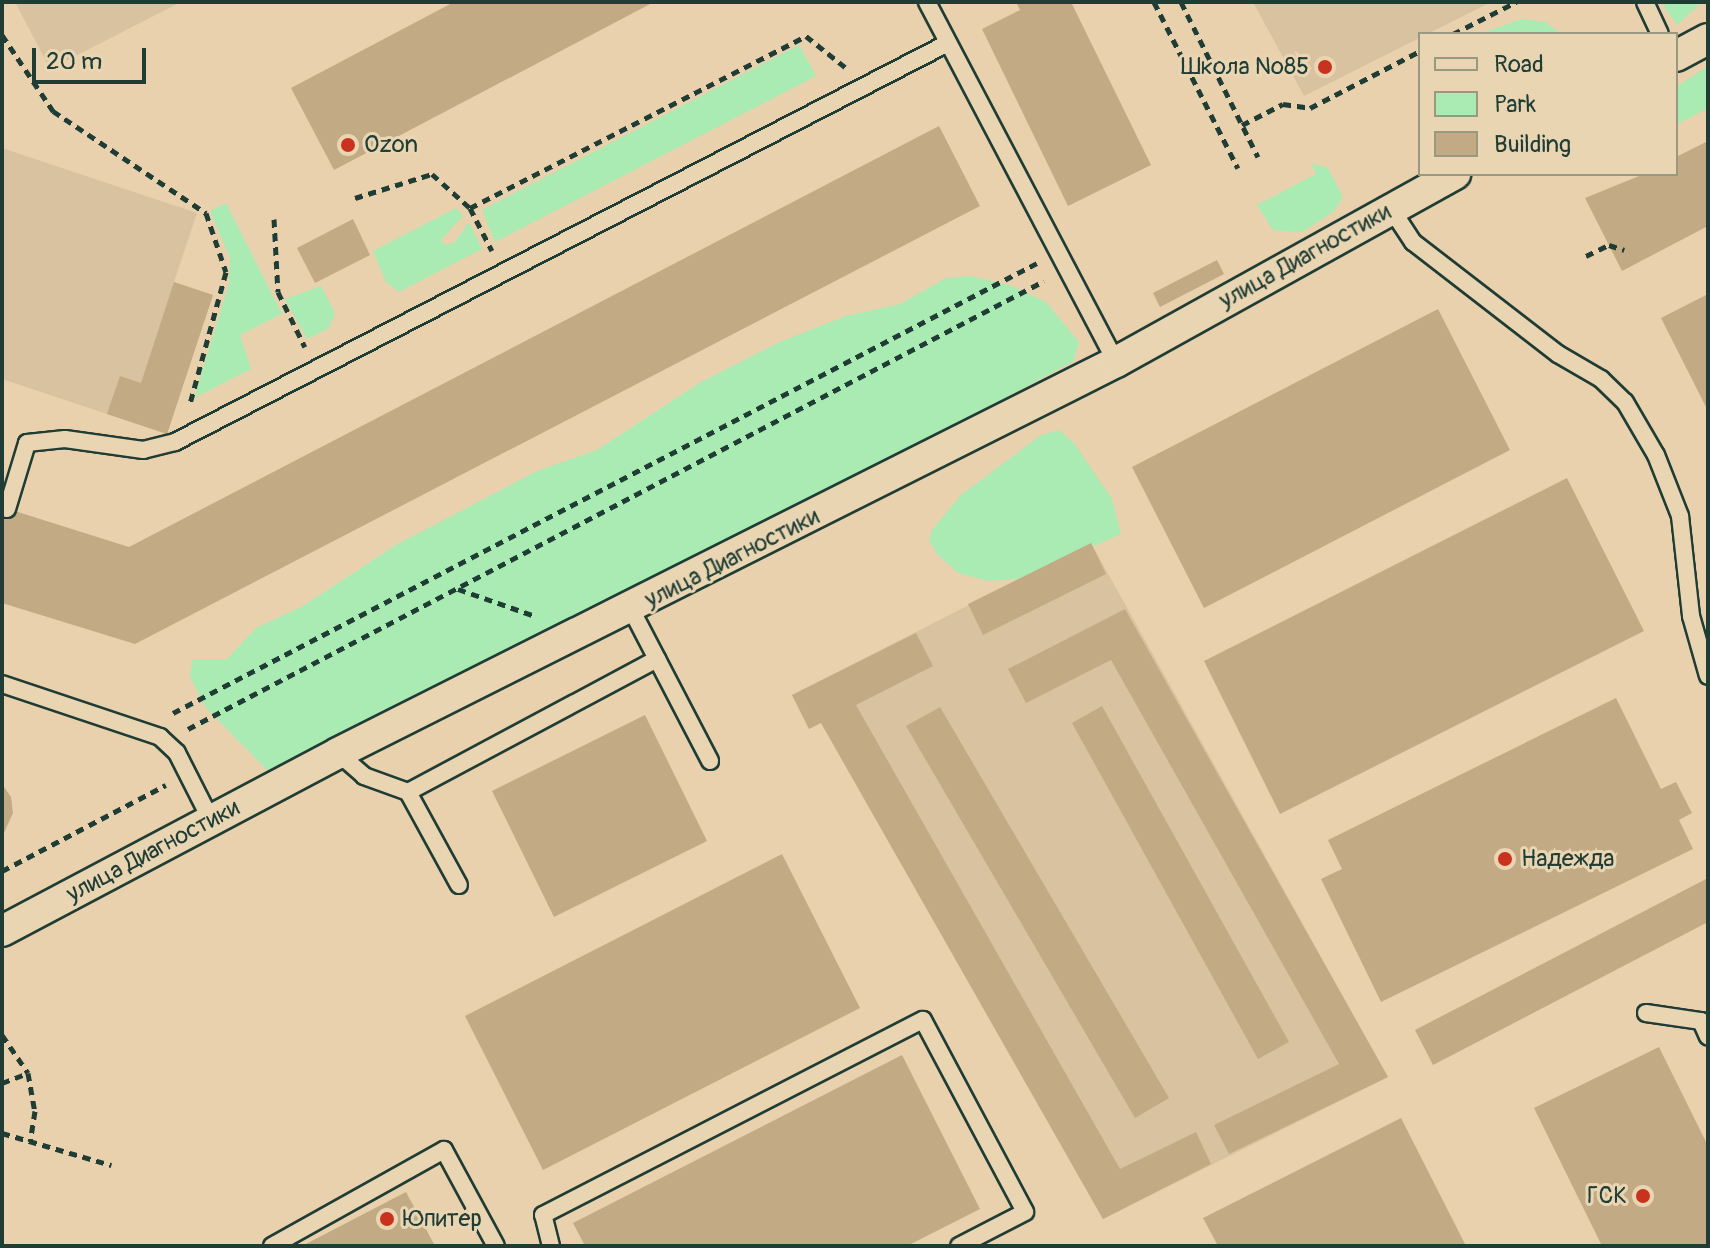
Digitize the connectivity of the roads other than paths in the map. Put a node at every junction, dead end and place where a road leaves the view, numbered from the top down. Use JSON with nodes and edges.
{"nodes":[{"id":1,"x":927,"y":2,"type":"edge"},
{"id":2,"x":1645,"y":2,"type":"edge"},
{"id":3,"x":1659,"y":32,"type":"edge"},
{"id":4,"x":1708,"y":39,"type":"edge"},
{"id":5,"x":946,"y":44,"type":"junction"},
{"id":6,"x":1678,"y":55,"type":"edge"},
{"id":7,"x":1451,"y":176,"type":"edge"},
{"id":8,"x":1390,"y":207,"type":"junction"},
{"id":9,"x":1116,"y":362,"type":"junction"},
{"id":10,"x":7,"y":509,"type":"dead end"},
{"id":11,"x":631,"y":609,"type":"junction"},
{"id":12,"x":657,"y":659,"type":"junction"},
{"id":13,"x":1708,"y":676,"type":"edge"},
{"id":14,"x":2,"y":684,"type":"edge"},
{"id":15,"x":338,"y":753,"type":"junction"},
{"id":16,"x":710,"y":761,"type":"dead end"},
{"id":17,"x":408,"y":792,"type":"junction"},
{"id":18,"x":211,"y":820,"type":"junction"},
{"id":19,"x":459,"y":885,"type":"dead end"},
{"id":20,"x":2,"y":931,"type":"edge"},
{"id":21,"x":1646,"y":1013,"type":"dead end"},
{"id":22,"x":1708,"y":1037,"type":"edge"},
{"id":23,"x":272,"y":1246,"type":"edge"},
{"id":24,"x":496,"y":1246,"type":"edge"},
{"id":25,"x":551,"y":1246,"type":"edge"},
{"id":26,"x":959,"y":1246,"type":"edge"}],
"edges":[{"from":1,"to":5,"type":"lane"},
{"from":2,"to":3,"type":"lane"},
{"from":4,"to":6,"type":"street"},
{"from":5,"to":9,"type":"lane"},
{"from":5,"to":10,"type":"lane"},
{"from":7,"to":8,"type":"street","name":"улица Диагностики"},
{"from":8,"to":9,"type":"street","name":"улица Диагностики"},
{"from":8,"to":13,"type":"lane"},
{"from":9,"to":11,"type":"street","name":"улица Диагностики"},
{"from":11,"to":12,"type":"lane"},
{"from":11,"to":15,"type":"street","name":"улица Диагностики"},
{"from":12,"to":16,"type":"lane"},
{"from":12,"to":17,"type":"lane"},
{"from":14,"to":18,"type":"lane"},
{"from":15,"to":17,"type":"lane"},
{"from":15,"to":18,"type":"street","name":"улица Диагностики"},
{"from":17,"to":19,"type":"lane"},
{"from":18,"to":20,"type":"street","name":"улица Диагностики"},
{"from":21,"to":22,"type":"lane"},
{"from":23,"to":24,"type":"lane"},
{"from":25,"to":26,"type":"lane"}]}
